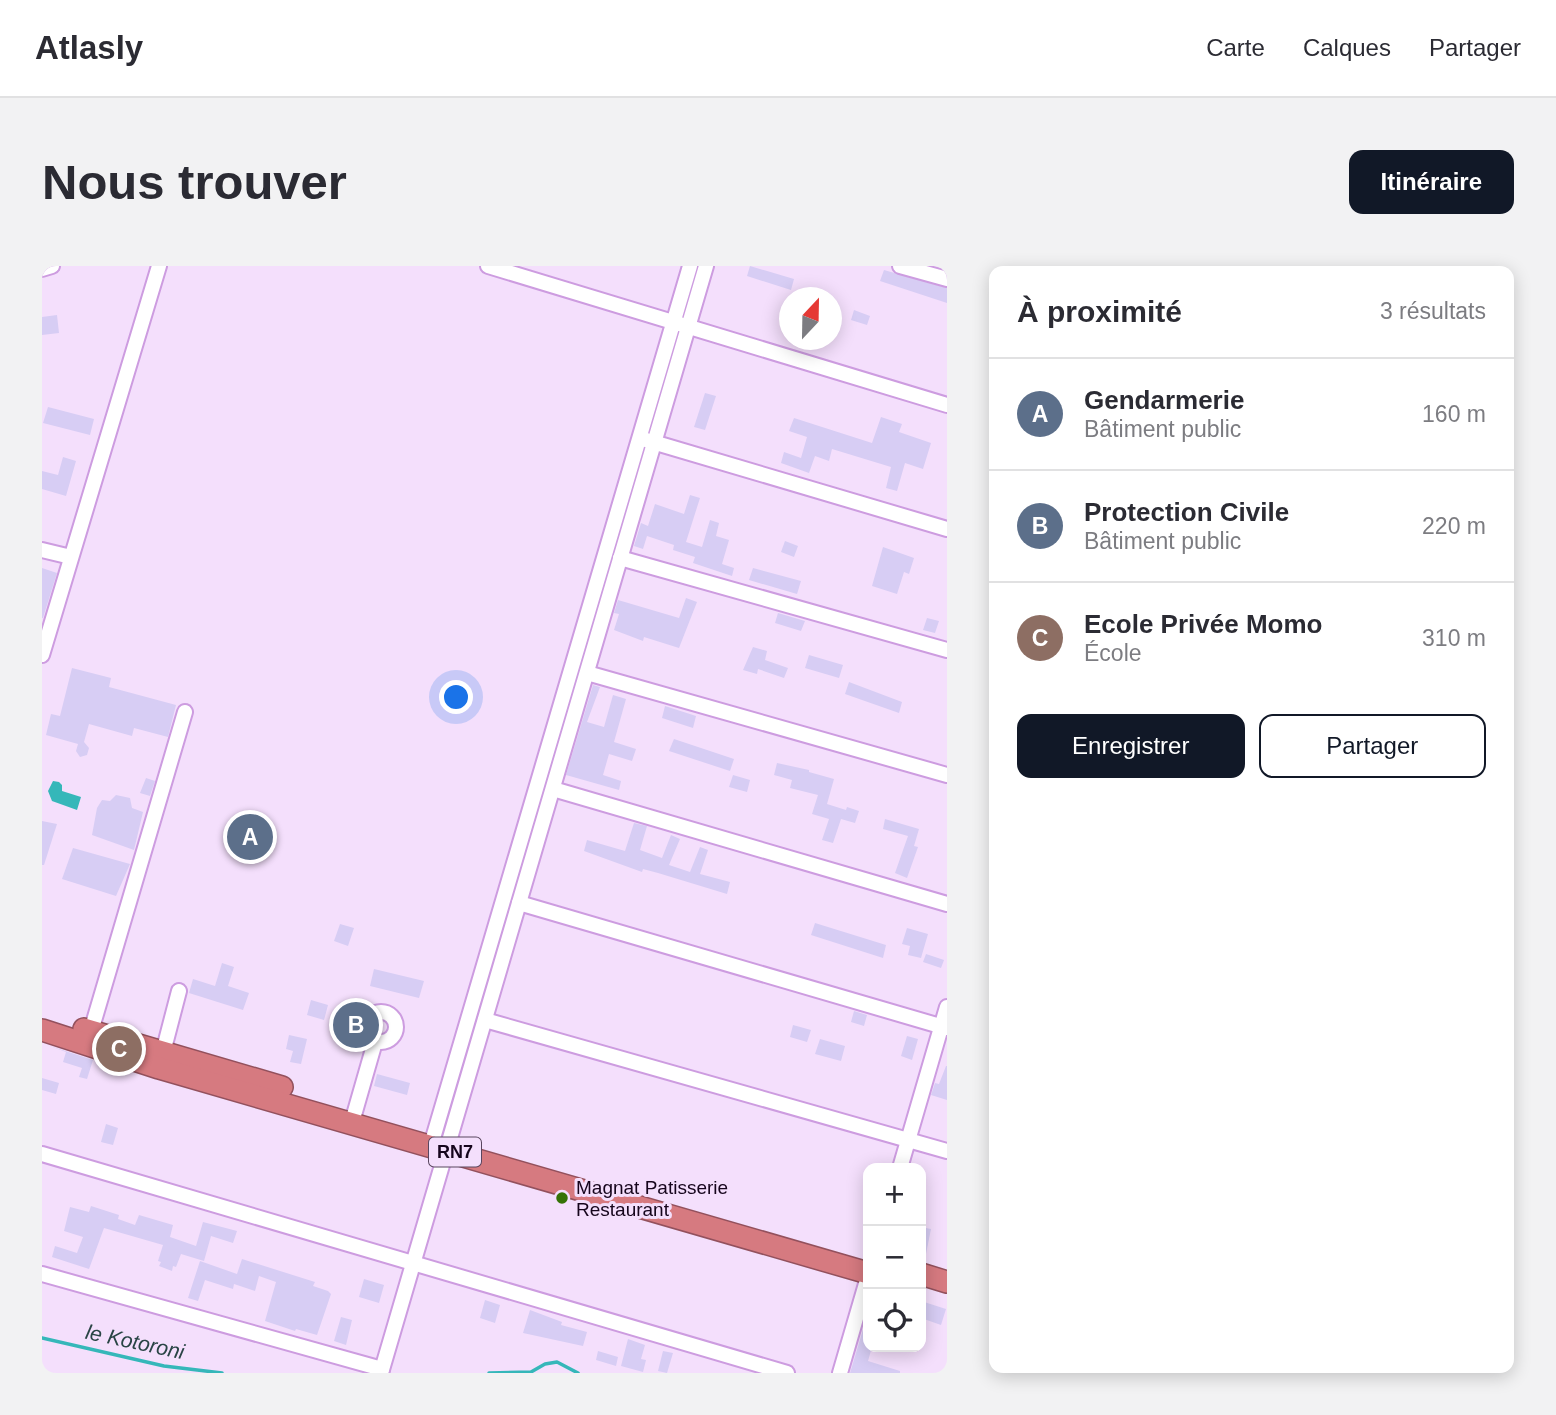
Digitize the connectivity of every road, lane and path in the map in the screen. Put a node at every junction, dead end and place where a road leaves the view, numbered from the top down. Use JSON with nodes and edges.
{"nodes":[{"id":1,"x":52,"y":266,"type":"edge"},
{"id":2,"x":159,"y":266,"type":"edge"},
{"id":3,"x":488,"y":266,"type":"edge"},
{"id":4,"x":690,"y":266,"type":"edge"},
{"id":5,"x":706,"y":266,"type":"edge"},
{"id":6,"x":900,"y":266,"type":"edge"},
{"id":7,"x":42,"y":269,"type":"edge"},
{"id":8,"x":947,"y":279,"type":"edge"},
{"id":9,"x":673,"y":323,"type":"junction"},
{"id":10,"x":689,"y":328,"type":"junction"},
{"id":11,"x":947,"y":405,"type":"edge"},
{"id":12,"x":639,"y":438,"type":"junction"},
{"id":13,"x":656,"y":443,"type":"junction"},
{"id":14,"x":947,"y":529,"type":"edge"},
{"id":15,"x":42,"y":550,"type":"edge"},
{"id":16,"x":71,"y":557,"type":"junction"},
{"id":17,"x":620,"y":558,"type":"junction"},
{"id":18,"x":947,"y":650,"type":"edge"},
{"id":19,"x":42,"y":655,"type":"edge"},
{"id":20,"x":587,"y":673,"type":"junction"},
{"id":21,"x":186,"y":712,"type":"dead end"},
{"id":22,"x":947,"y":775,"type":"edge"},
{"id":23,"x":552,"y":789,"type":"junction"},
{"id":24,"x":519,"y":903,"type":"junction"},
{"id":25,"x":947,"y":904,"type":"edge"},
{"id":26,"x":179,"y":990,"type":"dead end"},
{"id":27,"x":947,"y":1007,"type":"edge"},
{"id":28,"x":42,"y":1016,"type":"edge"},
{"id":29,"x":485,"y":1020,"type":"junction"},
{"id":30,"x":944,"y":1027,"type":"edge"},
{"id":31,"x":42,"y":1030,"type":"edge"},
{"id":32,"x":91,"y":1031,"type":"junction"},
{"id":33,"x":376,"y":1042,"type":"dead end"},
{"id":34,"x":161,"y":1059,"type":"junction"},
{"id":35,"x":353,"y":1116,"type":"junction"},
{"id":36,"x":908,"y":1140,"type":"junction"},
{"id":37,"x":441,"y":1141,"type":"junction"},
{"id":38,"x":947,"y":1151,"type":"edge"},
{"id":39,"x":42,"y":1154,"type":"edge"},
{"id":40,"x":901,"y":1163,"type":"edge"},
{"id":41,"x":863,"y":1257,"type":"edge"},
{"id":42,"x":414,"y":1264,"type":"junction"},
{"id":43,"x":863,"y":1273,"type":"edge"},
{"id":44,"x":42,"y":1274,"type":"edge"},
{"id":45,"x":926,"y":1276,"type":"edge"},
{"id":46,"x":947,"y":1282,"type":"edge"},
{"id":47,"x":864,"y":1289,"type":"edge"},
{"id":48,"x":926,"y":1291,"type":"edge"},
{"id":49,"x":947,"y":1297,"type":"edge"},
{"id":50,"x":382,"y":1371,"type":"edge"},
{"id":51,"x":788,"y":1373,"type":"edge"},
{"id":52,"x":840,"y":1373,"type":"edge"}],
"edges":[{"from":1,"to":7,"type":"street"},
{"from":2,"to":16,"type":"street"},
{"from":3,"to":9,"type":"street"},
{"from":4,"to":9,"type":"street"},
{"from":5,"to":10,"type":"street"},
{"from":6,"to":8,"type":"street"},
{"from":9,"to":10,"type":"street"},
{"from":9,"to":12,"type":"street"},
{"from":10,"to":11,"type":"street"},
{"from":10,"to":13,"type":"street"},
{"from":12,"to":13,"type":"street"},
{"from":12,"to":37,"type":"street"},
{"from":13,"to":14,"type":"street"},
{"from":13,"to":17,"type":"street"},
{"from":15,"to":16,"type":"street"},
{"from":16,"to":19,"type":"street"},
{"from":17,"to":18,"type":"street"},
{"from":17,"to":20,"type":"street"},
{"from":20,"to":22,"type":"street"},
{"from":20,"to":23,"type":"street"},
{"from":21,"to":32,"type":"street"},
{"from":23,"to":24,"type":"street"},
{"from":23,"to":25,"type":"street"},
{"from":24,"to":29,"type":"street"},
{"from":24,"to":30,"type":"street"},
{"from":26,"to":34,"type":"street"},
{"from":27,"to":30,"type":"street"},
{"from":28,"to":32,"type":"highway","number":"RN7"},
{"from":29,"to":36,"type":"street"},
{"from":29,"to":37,"type":"street"},
{"from":30,"to":36,"type":"street"},
{"from":31,"to":34,"type":"highway","number":"RN7"},
{"from":32,"to":34,"type":"highway","number":"RN7"},
{"from":33,"to":35,"type":"street"},
{"from":34,"to":35,"type":"highway","number":"RN7"},
{"from":35,"to":37,"type":"highway","number":"RN7"},
{"from":36,"to":38,"type":"street"},
{"from":36,"to":40,"type":"street"},
{"from":37,"to":41,"type":"highway","number":"RN7"},
{"from":37,"to":42,"type":"street"},
{"from":37,"to":43,"type":"highway","number":"RN7"},
{"from":39,"to":42,"type":"street"},
{"from":42,"to":50,"type":"street"},
{"from":42,"to":51,"type":"street"},
{"from":44,"to":50,"type":"street"},
{"from":45,"to":46,"type":"highway"},
{"from":47,"to":52,"type":"street"},
{"from":48,"to":49,"type":"highway"}]}
